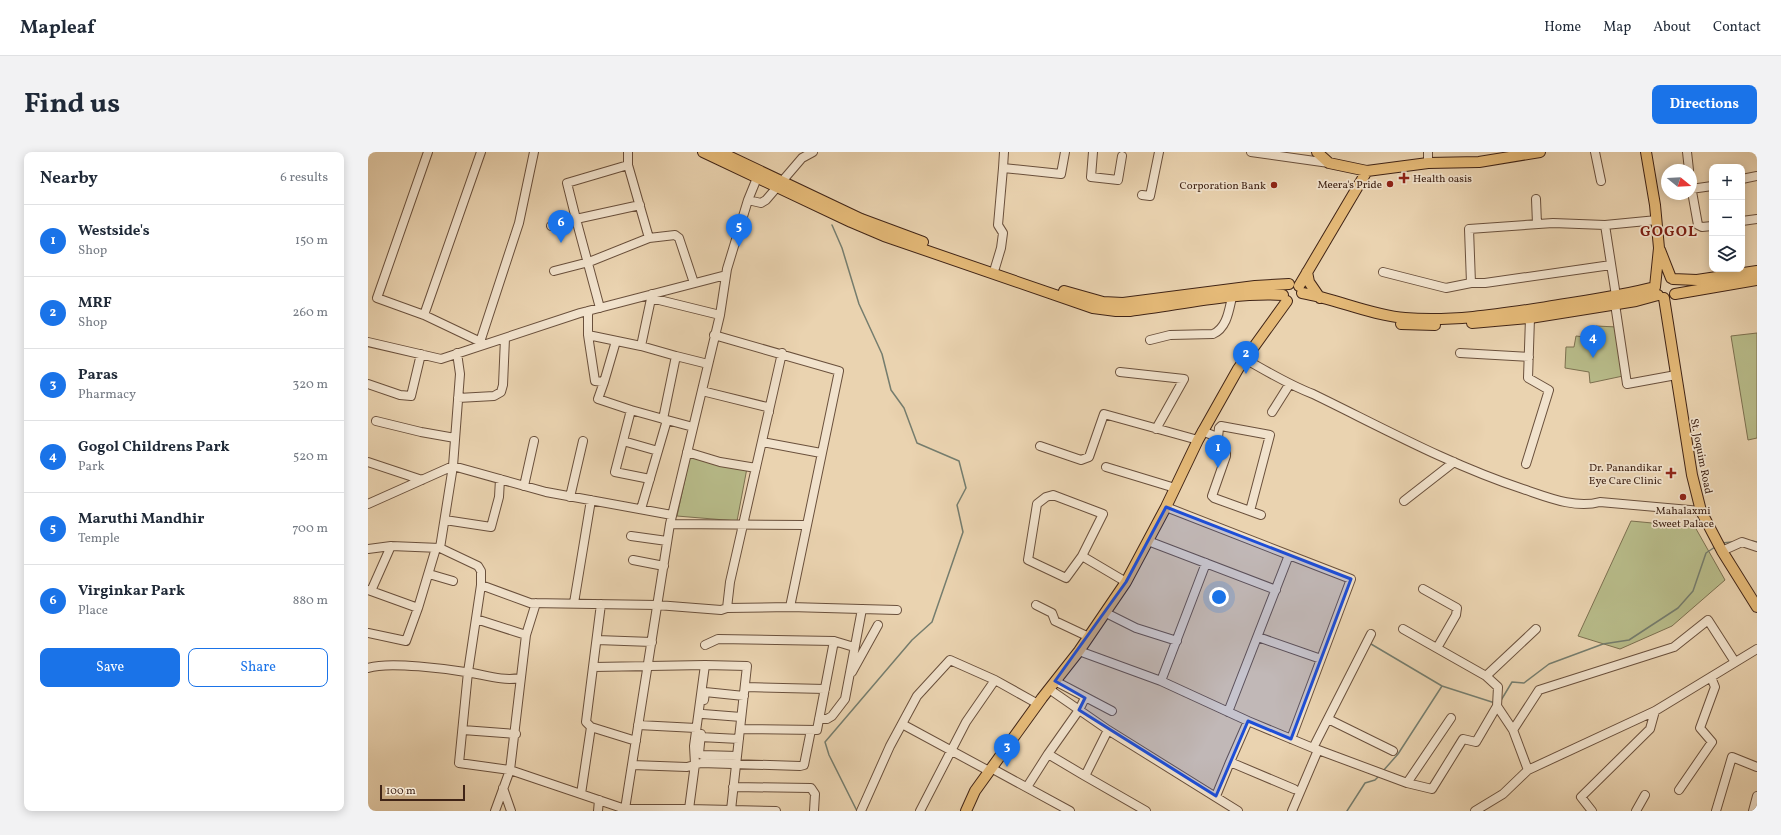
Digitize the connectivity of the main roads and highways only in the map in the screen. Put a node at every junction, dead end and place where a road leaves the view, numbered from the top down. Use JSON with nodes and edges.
{"nodes":[{"id":1,"x":703,"y":152,"type":"edge"},
{"id":2,"x":720,"y":152,"type":"edge"},
{"id":3,"x":1317,"y":152,"type":"edge"},
{"id":4,"x":1540,"y":152,"type":"edge"},
{"id":5,"x":1646,"y":152,"type":"edge"},
{"id":6,"x":1493,"y":156,"type":"edge"},
{"id":7,"x":1366,"y":171,"type":"junction"},
{"id":8,"x":780,"y":184,"type":"junction"},
{"id":9,"x":1659,"y":248,"type":"junction"},
{"id":10,"x":1757,"y":271,"type":"edge"},
{"id":11,"x":1307,"y":272,"type":"junction"},
{"id":12,"x":1672,"y":279,"type":"junction"},
{"id":13,"x":1757,"y":280,"type":"edge"},
{"id":14,"x":1297,"y":291,"type":"junction"},
{"id":15,"x":1665,"y":294,"type":"junction"},
{"id":16,"x":1285,"y":298,"type":"junction"},
{"id":17,"x":1320,"y":298,"type":"junction"},
{"id":18,"x":1615,"y":300,"type":"junction"},
{"id":19,"x":1756,"y":604,"type":"edge"},
{"id":20,"x":966,"y":811,"type":"edge"}],
"edges":[{"from":1,"to":8,"type":"main road"},
{"from":2,"to":8,"type":"main road"},
{"from":3,"to":7,"type":"main road"},
{"from":4,"to":6,"type":"main road"},
{"from":5,"to":9,"type":"main road"},
{"from":6,"to":7,"type":"main road"},
{"from":7,"to":11,"type":"main road"},
{"from":8,"to":14,"type":"main road"},
{"from":8,"to":16,"type":"main road"},
{"from":9,"to":12,"type":"main road"},
{"from":9,"to":15,"type":"main road"},
{"from":10,"to":12,"type":"main road"},
{"from":11,"to":14,"type":"main road"},
{"from":11,"to":17,"type":"main road"},
{"from":12,"to":15,"type":"main road"},
{"from":12,"to":15,"type":"main road"},
{"from":13,"to":15,"type":"main road"},
{"from":14,"to":16,"type":"main road"},
{"from":14,"to":16,"type":"main road"},
{"from":14,"to":17,"type":"main road"},
{"from":14,"to":18,"type":"main road"},
{"from":15,"to":18,"type":"main road"},
{"from":15,"to":19,"type":"main road","name":"St. Joquim Road"},
{"from":16,"to":20,"type":"main road"},
{"from":17,"to":18,"type":"main road"}]}
